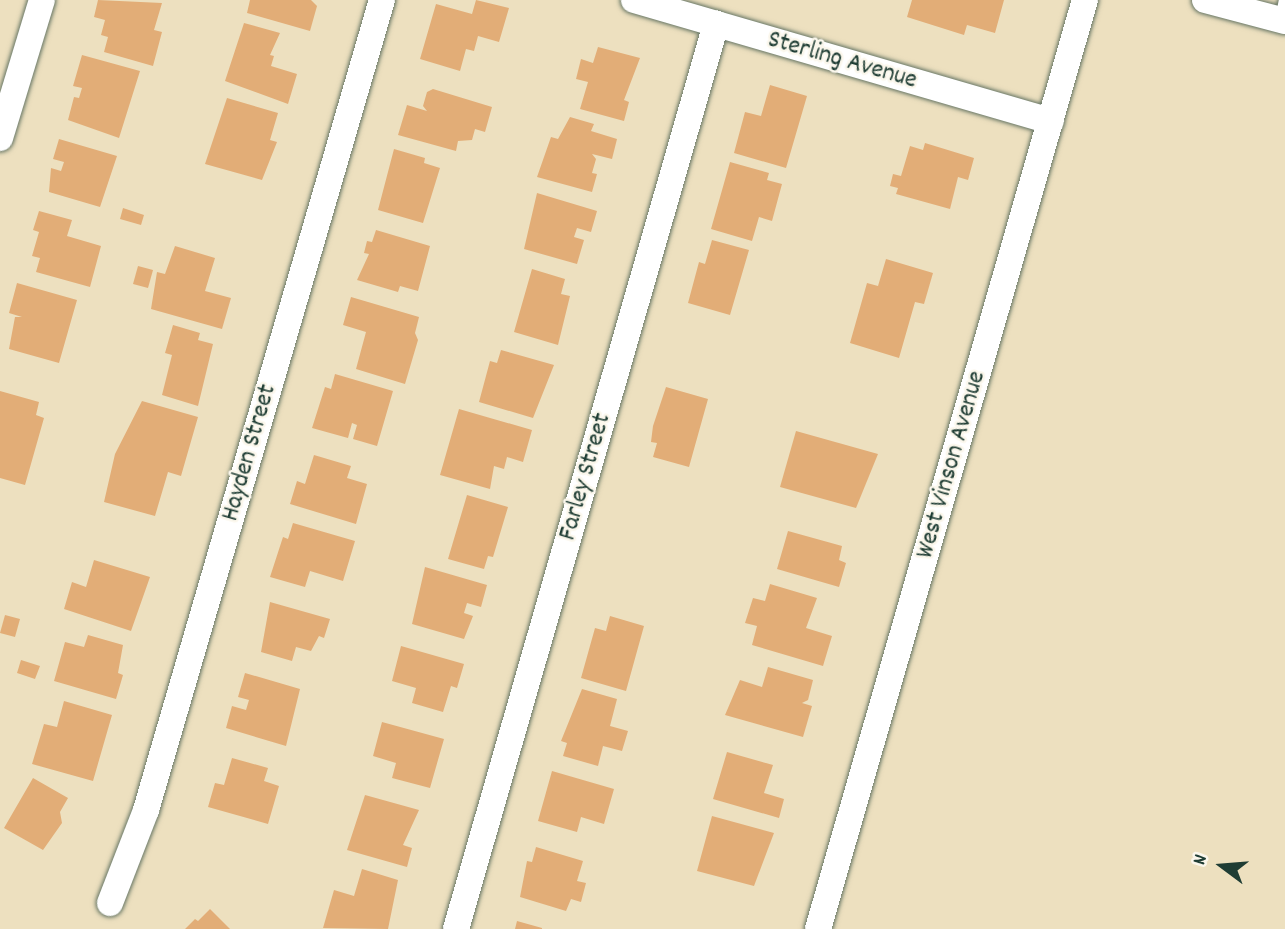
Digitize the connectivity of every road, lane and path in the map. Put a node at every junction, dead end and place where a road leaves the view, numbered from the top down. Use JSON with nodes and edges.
{"nodes":[{"id":1,"x":42,"y":0,"type":"edge"},
{"id":2,"x":382,"y":0,"type":"edge"},
{"id":3,"x":634,"y":0,"type":"edge"},
{"id":4,"x":1085,"y":0,"type":"edge"},
{"id":5,"x":1205,"y":0,"type":"edge"},
{"id":6,"x":1283,"y":13,"type":"edge"},
{"id":7,"x":716,"y":24,"type":"junction"},
{"id":8,"x":1051,"y":121,"type":"junction"},
{"id":9,"x":0,"y":138,"type":"edge"},
{"id":10,"x":110,"y":903,"type":"dead end"},
{"id":11,"x":456,"y":929,"type":"edge"},
{"id":12,"x":818,"y":929,"type":"edge"}],
"edges":[{"from":1,"to":9,"type":"street"},
{"from":2,"to":10,"type":"street","name":"Hayden Street"},
{"from":3,"to":7,"type":"street","name":"Sterling Avenue"},
{"from":4,"to":8,"type":"street","name":"West Vinson Avenue"},
{"from":5,"to":6,"type":"street"},
{"from":7,"to":8,"type":"street","name":"Sterling Avenue"},
{"from":7,"to":11,"type":"street","name":"Farley Street"},
{"from":8,"to":12,"type":"street","name":"West Vinson Avenue"}]}
